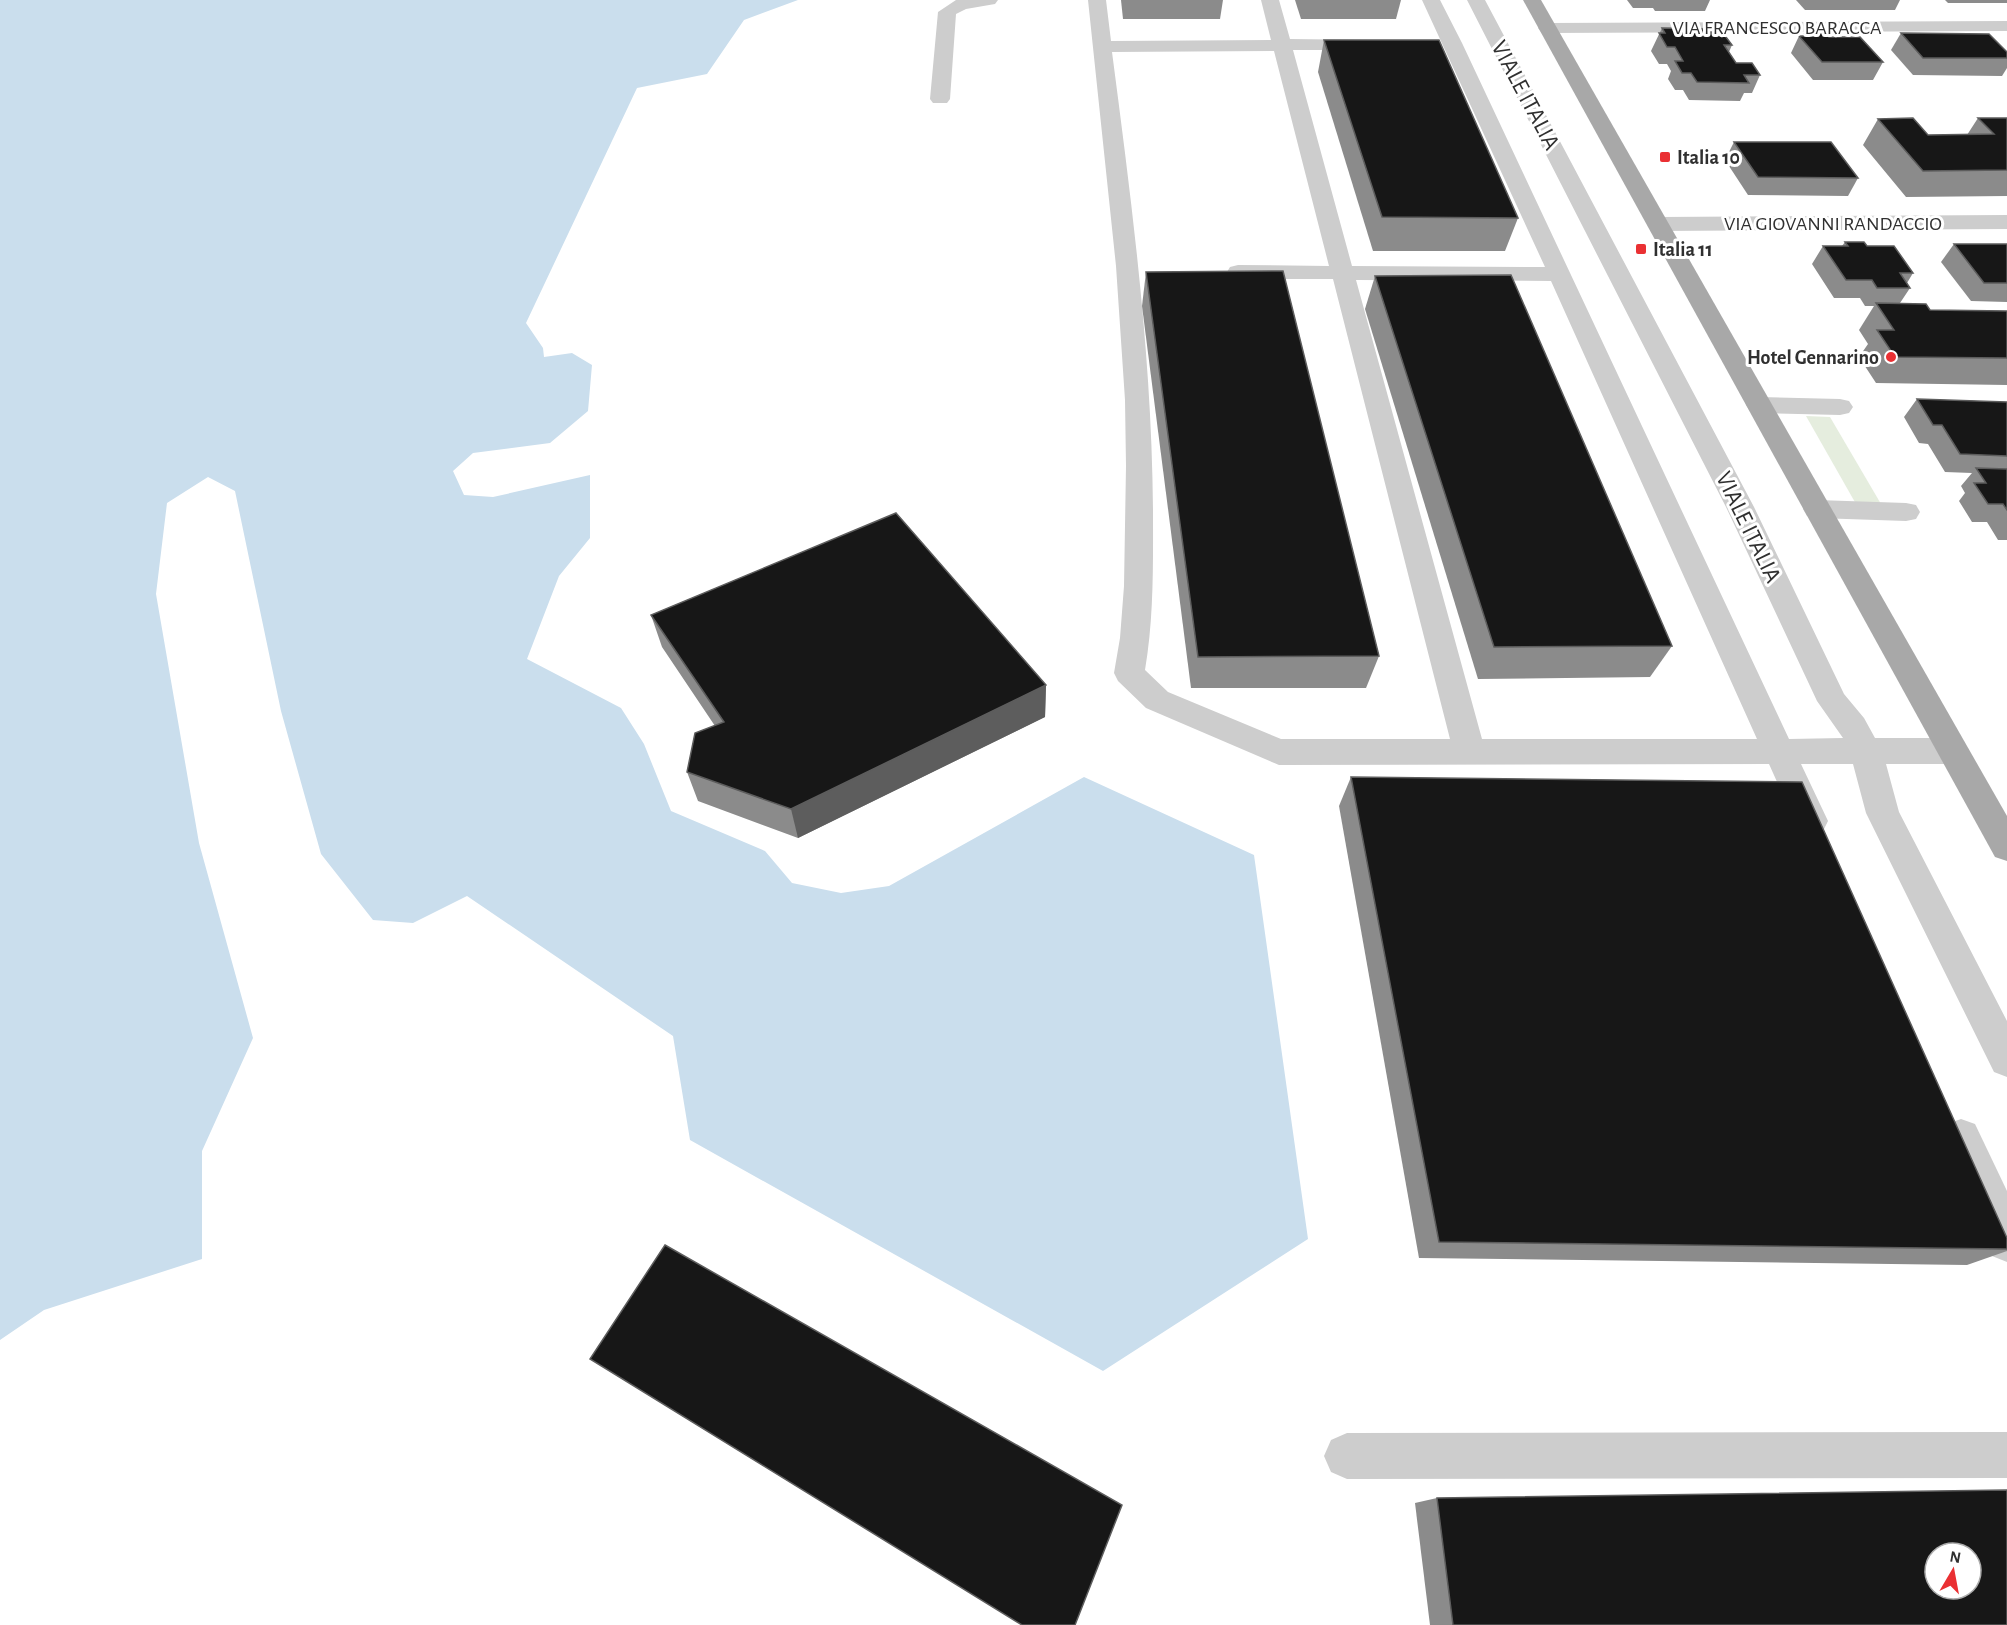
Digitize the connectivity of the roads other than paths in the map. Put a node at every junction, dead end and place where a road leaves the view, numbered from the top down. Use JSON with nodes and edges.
{"nodes":[{"id":1,"x":989,"y":0,"type":"edge"},
{"id":2,"x":1096,"y":0,"type":"edge"},
{"id":3,"x":1270,"y":0,"type":"edge"},
{"id":4,"x":1431,"y":0,"type":"edge"},
{"id":5,"x":1476,"y":0,"type":"edge"},
{"id":6,"x":1532,"y":0,"type":"edge"},
{"id":7,"x":2007,"y":26,"type":"edge"},
{"id":8,"x":1547,"y":28,"type":"junction"},
{"id":9,"x":1385,"y":44,"type":"edge"},
{"id":10,"x":1283,"y":45,"type":"junction"},
{"id":11,"x":1102,"y":46,"type":"junction"},
{"id":12,"x":940,"y":99,"type":"dead end"},
{"id":13,"x":2007,"y":222,"type":"edge"},
{"id":14,"x":1659,"y":224,"type":"junction"},
{"id":15,"x":1215,"y":272,"type":"edge"},
{"id":16,"x":1342,"y":273,"type":"junction"},
{"id":17,"x":1558,"y":274,"type":"junction"},
{"id":18,"x":1759,"y":405,"type":"junction"},
{"id":19,"x":1840,"y":407,"type":"dead end"},
{"id":20,"x":1817,"y":509,"type":"junction"},
{"id":21,"x":1906,"y":512,"type":"dead end"},
{"id":22,"x":1778,"y":751,"type":"junction"},
{"id":23,"x":1866,"y":751,"type":"junction"},
{"id":24,"x":1953,"y":751,"type":"junction"},
{"id":25,"x":1469,"y":752,"type":"junction"},
{"id":26,"x":1823,"y":847,"type":"edge"},
{"id":27,"x":2007,"y":847,"type":"edge"},
{"id":28,"x":2007,"y":1059,"type":"edge"},
{"id":29,"x":1950,"y":1115,"type":"edge"},
{"id":30,"x":2007,"y":1241,"type":"edge"},
{"id":31,"x":2007,"y":1455,"type":"edge"},
{"id":32,"x":1347,"y":1456,"type":"dead end"}],
"edges":[{"from":1,"to":12,"type":"street"},
{"from":2,"to":11,"type":"street"},
{"from":3,"to":10,"type":"street"},
{"from":4,"to":17,"type":"street"},
{"from":5,"to":23,"type":"street","name":"VIALE ITALIA"},
{"from":6,"to":8,"type":"main road","name":"VIALE ITALIA"},
{"from":7,"to":8,"type":"street","name":"VIA FRANCESCO BARACCA"},
{"from":8,"to":14,"type":"main road","name":"VIALE ITALIA"},
{"from":9,"to":10,"type":"street"},
{"from":10,"to":11,"type":"street"},
{"from":10,"to":16,"type":"street"},
{"from":11,"to":25,"type":"street"},
{"from":13,"to":14,"type":"street","name":"VIA GIOVANNI RANDACCIO"},
{"from":14,"to":18,"type":"main road","name":"VIALE ITALIA"},
{"from":15,"to":16,"type":"street"},
{"from":16,"to":17,"type":"street"},
{"from":16,"to":25,"type":"street"},
{"from":17,"to":22,"type":"street"},
{"from":18,"to":19,"type":"street"},
{"from":18,"to":20,"type":"main road","name":"VIALE ITALIA"},
{"from":20,"to":21,"type":"street"},
{"from":20,"to":24,"type":"main road","name":"VIALE ITALIA"},
{"from":22,"to":23,"type":"street"},
{"from":22,"to":25,"type":"street"},
{"from":22,"to":26,"type":"street"},
{"from":23,"to":24,"type":"street"},
{"from":23,"to":28,"type":"street","name":"VIALE ITALIA"},
{"from":24,"to":27,"type":"main road","name":"VIALE ITALIA"},
{"from":29,"to":30,"type":"street"},
{"from":31,"to":32,"type":"street"}]}
